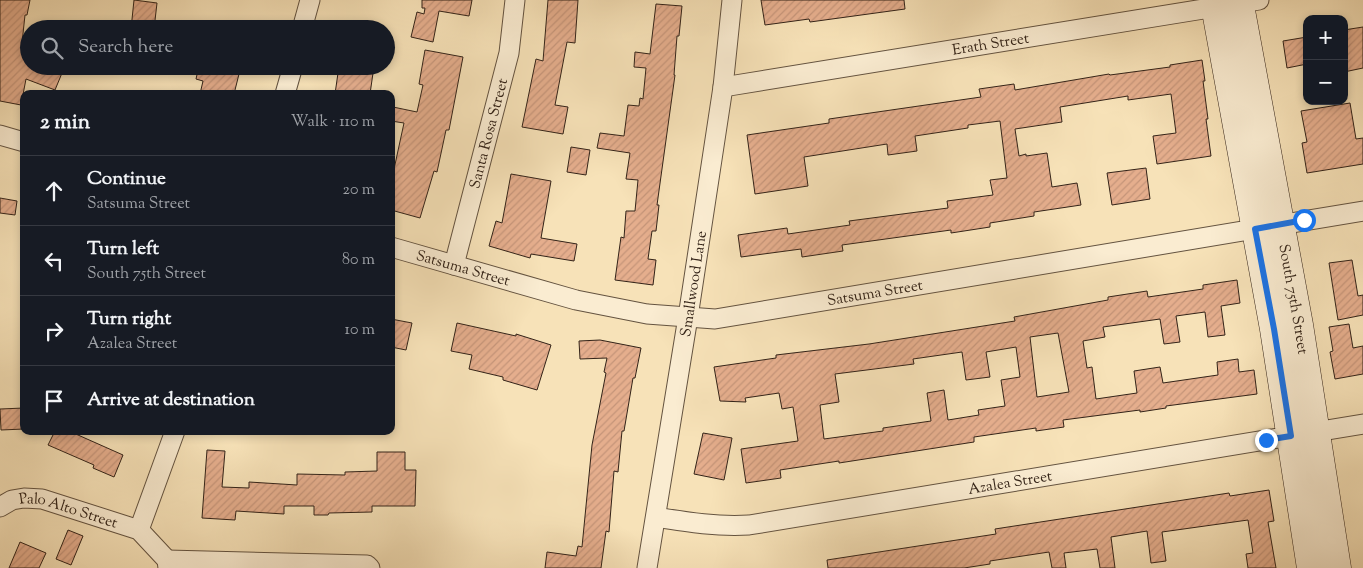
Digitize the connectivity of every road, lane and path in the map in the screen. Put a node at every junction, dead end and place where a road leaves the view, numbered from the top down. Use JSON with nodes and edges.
{"nodes":[{"id":1,"x":310,"y":0,"type":"edge"},
{"id":2,"x":515,"y":0,"type":"edge"},
{"id":3,"x":732,"y":0,"type":"edge"},
{"id":4,"x":1233,"y":2,"type":"edge"},
{"id":5,"x":304,"y":20,"type":"edge"},
{"id":6,"x":290,"y":75,"type":"edge"},
{"id":7,"x":723,"y":87,"type":"junction"},
{"id":8,"x":286,"y":90,"type":"edge"},
{"id":9,"x":0,"y":135,"type":"edge"},
{"id":10,"x":20,"y":141,"type":"edge"},
{"id":11,"x":1363,"y":210,"type":"edge"},
{"id":12,"x":1268,"y":227,"type":"junction"},
{"id":13,"x":395,"y":248,"type":"edge"},
{"id":14,"x":454,"y":265,"type":"junction"},
{"id":15,"x":688,"y":317,"type":"junction"},
{"id":16,"x":1363,"y":424,"type":"edge"},
{"id":17,"x":1303,"y":434,"type":"junction"},
{"id":18,"x":174,"y":435,"type":"edge"},
{"id":19,"x":0,"y":507,"type":"edge"},
{"id":20,"x":656,"y":517,"type":"junction"},
{"id":21,"x":139,"y":530,"type":"junction"},
{"id":22,"x":168,"y":564,"type":"edge"},
{"id":23,"x":370,"y":568,"type":"edge"},
{"id":24,"x":646,"y":568,"type":"edge"},
{"id":25,"x":1311,"y":568,"type":"edge"},
{"id":26,"x":1337,"y":568,"type":"edge"}],
"edges":[{"from":1,"to":5,"type":"street"},
{"from":2,"to":14,"type":"street","name":"Santa Rosa Street"},
{"from":3,"to":7,"type":"street","name":"Smallwood Lane"},
{"from":4,"to":7,"type":"street","name":"Erath Street"},
{"from":4,"to":12,"type":"main road","name":"South 75th Street"},
{"from":6,"to":8,"type":"street"},
{"from":7,"to":15,"type":"street","name":"Smallwood Lane"},
{"from":9,"to":10,"type":"street"},
{"from":11,"to":12,"type":"street","name":"Satsuma Street"},
{"from":12,"to":15,"type":"street","name":"Satsuma Street"},
{"from":12,"to":17,"type":"main road","name":"South 75th Street"},
{"from":13,"to":14,"type":"street","name":"Satsuma Street"},
{"from":14,"to":15,"type":"street","name":"Satsuma Street"},
{"from":15,"to":20,"type":"street","name":"Smallwood Lane"},
{"from":16,"to":17,"type":"street","name":"Azalea Street"},
{"from":17,"to":20,"type":"street","name":"Azalea Street"},
{"from":17,"to":25,"type":"main road","name":"South 75th Street"},
{"from":17,"to":26,"type":"main road","name":"South 75th Street"},
{"from":18,"to":21,"type":"street"},
{"from":19,"to":21,"type":"street","name":"Palo Alto Street"},
{"from":20,"to":24,"type":"street","name":"Smallwood Lane"},
{"from":21,"to":22,"type":"street"},
{"from":22,"to":23,"type":"street"}]}
